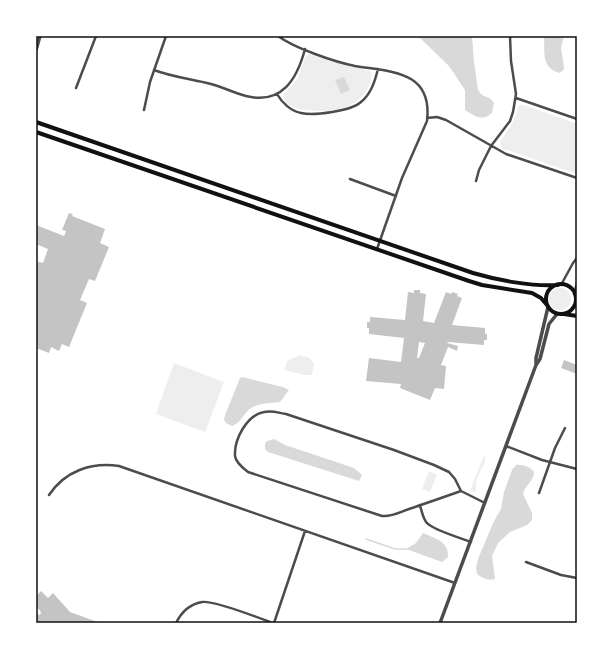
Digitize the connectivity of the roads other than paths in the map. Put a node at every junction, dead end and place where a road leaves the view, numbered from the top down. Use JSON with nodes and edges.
{"nodes":[{"id":1,"x":40,"y":36,"type":"edge"},
{"id":2,"x":96,"y":36,"type":"edge"},
{"id":3,"x":166,"y":36,"type":"edge"},
{"id":4,"x":278,"y":36,"type":"edge"},
{"id":5,"x":510,"y":36,"type":"edge"},
{"id":6,"x":305,"y":49,"type":"junction"},
{"id":7,"x":36,"y":50,"type":"edge"},
{"id":8,"x":378,"y":69,"type":"junction"},
{"id":9,"x":154,"y":70,"type":"junction"},
{"id":10,"x":76,"y":88,"type":"dead end"},
{"id":11,"x":277,"y":94,"type":"junction"},
{"id":12,"x":516,"y":98,"type":"junction"},
{"id":13,"x":144,"y":110,"type":"dead end"},
{"id":14,"x":427,"y":118,"type":"junction"},
{"id":15,"x":577,"y":119,"type":"edge"},
{"id":16,"x":36,"y":122,"type":"edge"},
{"id":17,"x":36,"y":132,"type":"edge"},
{"id":18,"x":491,"y":146,"type":"junction"},
{"id":19,"x":577,"y":178,"type":"edge"},
{"id":20,"x":350,"y":179,"type":"dead end"},
{"id":21,"x":476,"y":182,"type":"dead end"},
{"id":22,"x":396,"y":196,"type":"junction"},
{"id":23,"x":380,"y":240,"type":"junction"},
{"id":24,"x":377,"y":249,"type":"junction"},
{"id":25,"x":577,"y":258,"type":"edge"},
{"id":26,"x":577,"y":283,"type":"edge"},
{"id":27,"x":559,"y":285,"type":"junction"},
{"id":28,"x":574,"y":294,"type":"junction"},
{"id":29,"x":577,"y":300,"type":"edge"},
{"id":30,"x":548,"y":306,"type":"junction"},
{"id":31,"x":560,"y":314,"type":"junction"},
{"id":32,"x":577,"y":316,"type":"edge"},
{"id":33,"x":536,"y":365,"type":"junction"},
{"id":34,"x":565,"y":428,"type":"dead end"},
{"id":35,"x":506,"y":446,"type":"junction"},
{"id":36,"x":550,"y":463,"type":"junction"},
{"id":37,"x":577,"y":469,"type":"edge"},
{"id":38,"x":461,"y":491,"type":"junction"},
{"id":39,"x":539,"y":493,"type":"dead end"},
{"id":40,"x":50,"y":495,"type":"dead end"},
{"id":41,"x":485,"y":503,"type":"junction"},
{"id":42,"x":420,"y":506,"type":"junction"},
{"id":43,"x":305,"y":531,"type":"junction"},
{"id":44,"x":471,"y":542,"type":"junction"},
{"id":45,"x":526,"y":562,"type":"dead end"},
{"id":46,"x":577,"y":578,"type":"edge"},
{"id":47,"x":456,"y":583,"type":"junction"},
{"id":48,"x":176,"y":623,"type":"edge"},
{"id":49,"x":273,"y":623,"type":"edge"},
{"id":50,"x":440,"y":623,"type":"edge"}],
"edges":[{"from":1,"to":7,"type":"street"},
{"from":2,"to":10,"type":"street"},
{"from":3,"to":9,"type":"street"},
{"from":4,"to":6,"type":"street"},
{"from":5,"to":12,"type":"street"},
{"from":6,"to":8,"type":"street"},
{"from":6,"to":11,"type":"street"},
{"from":8,"to":11,"type":"street"},
{"from":8,"to":14,"type":"street"},
{"from":9,"to":11,"type":"street"},
{"from":9,"to":13,"type":"street"},
{"from":12,"to":15,"type":"street"},
{"from":12,"to":18,"type":"street"},
{"from":14,"to":18,"type":"street"},
{"from":14,"to":22,"type":"street"},
{"from":16,"to":23,"type":"main road"},
{"from":17,"to":24,"type":"main road"},
{"from":18,"to":19,"type":"street"},
{"from":18,"to":21,"type":"street"},
{"from":20,"to":22,"type":"street"},
{"from":22,"to":23,"type":"street"},
{"from":23,"to":24,"type":"street"},
{"from":23,"to":27,"type":"main road"},
{"from":24,"to":30,"type":"main road"},
{"from":25,"to":27,"type":"street"},
{"from":26,"to":28,"type":"street"},
{"from":27,"to":28,"type":"main road"},
{"from":27,"to":30,"type":"main road"},
{"from":28,"to":29,"type":"main road"},
{"from":28,"to":31,"type":"main road"},
{"from":30,"to":31,"type":"main road"},
{"from":30,"to":33,"type":"street"},
{"from":31,"to":32,"type":"main road"},
{"from":31,"to":33,"type":"street"},
{"from":33,"to":35,"type":"street"},
{"from":34,"to":36,"type":"street"},
{"from":35,"to":36,"type":"street"},
{"from":35,"to":41,"type":"street"},
{"from":36,"to":37,"type":"street"},
{"from":36,"to":39,"type":"street"},
{"from":38,"to":41,"type":"street"},
{"from":38,"to":42,"type":"street"},
{"from":38,"to":42,"type":"street"},
{"from":40,"to":43,"type":"street"},
{"from":41,"to":44,"type":"street"},
{"from":42,"to":44,"type":"street"},
{"from":43,"to":47,"type":"street"},
{"from":43,"to":49,"type":"street"},
{"from":44,"to":47,"type":"street"},
{"from":45,"to":46,"type":"street"},
{"from":47,"to":50,"type":"street"},
{"from":48,"to":49,"type":"street"}]}
